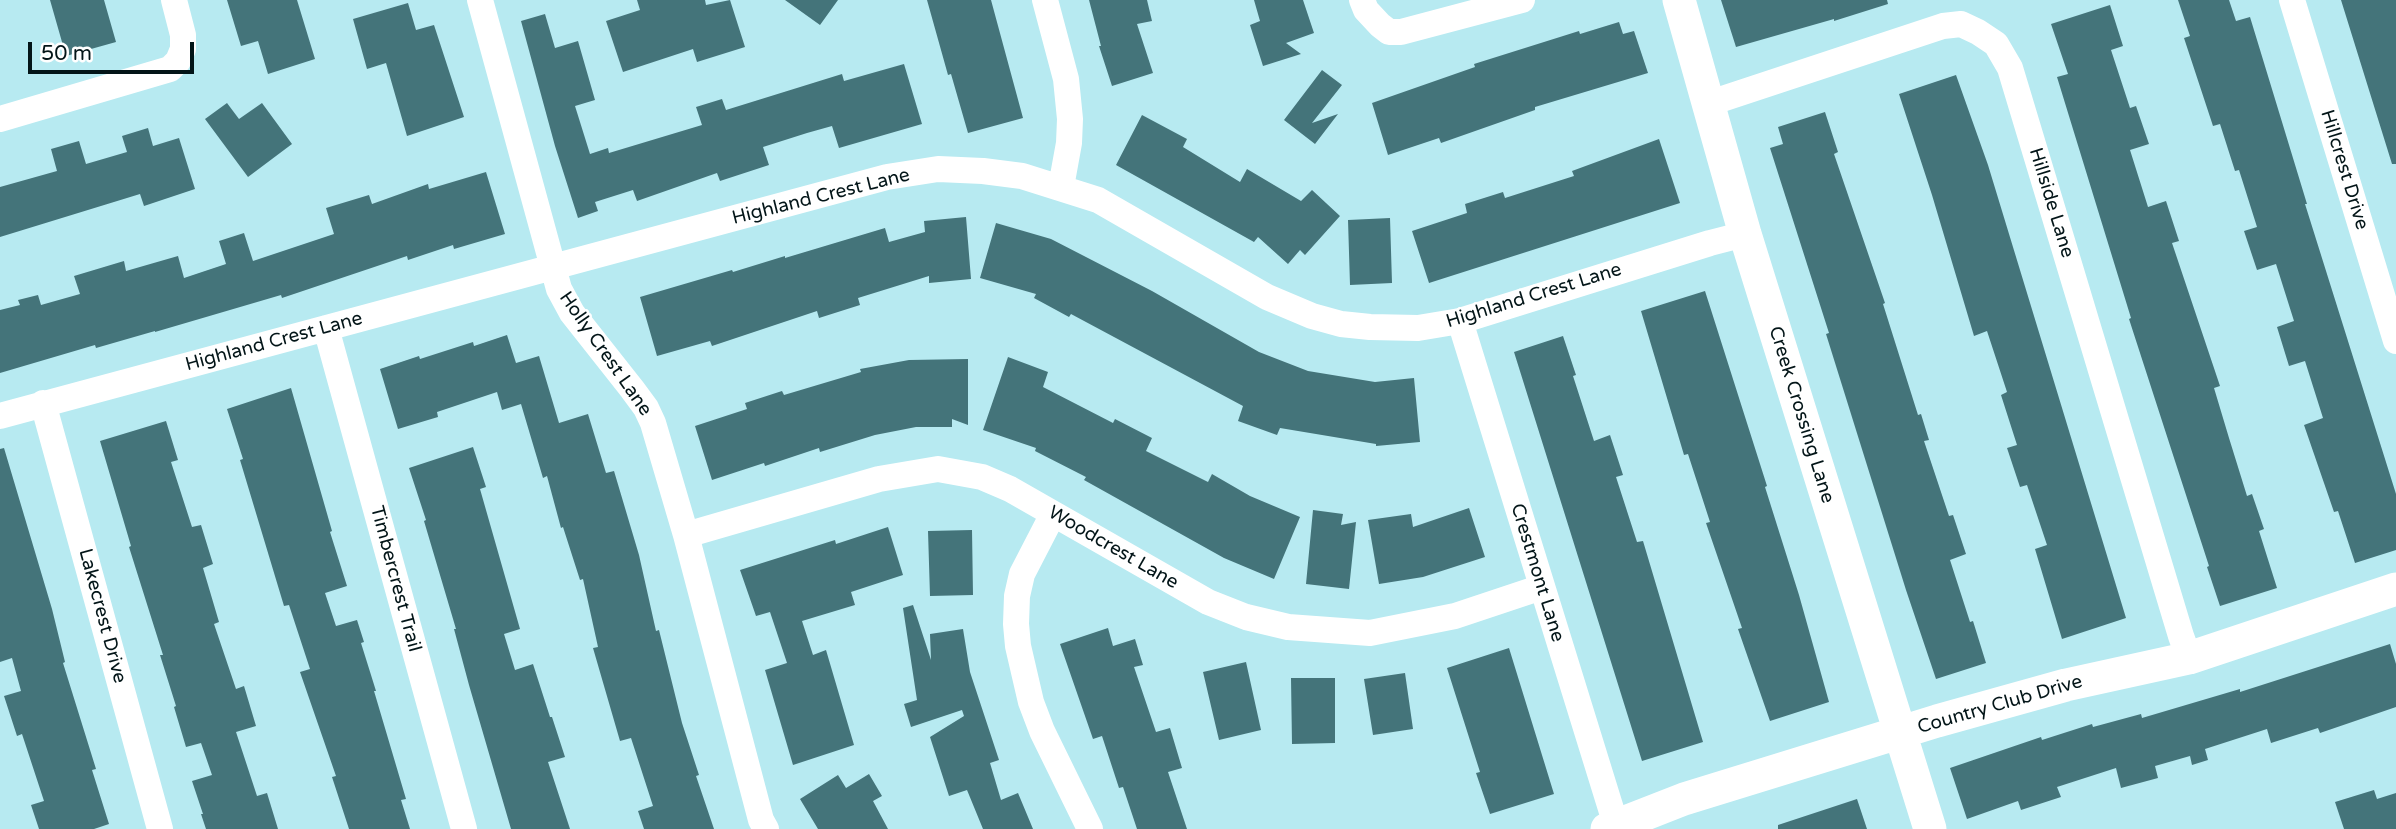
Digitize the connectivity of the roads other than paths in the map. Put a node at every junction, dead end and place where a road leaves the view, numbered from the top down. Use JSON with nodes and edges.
{"nodes":[{"id":1,"x":174,"y":0,"type":"edge"},
{"id":2,"x":480,"y":0,"type":"edge"},
{"id":3,"x":1045,"y":0,"type":"edge"},
{"id":4,"x":1362,"y":0,"type":"edge"},
{"id":5,"x":1522,"y":0,"type":"edge"},
{"id":6,"x":1679,"y":0,"type":"edge"},
{"id":7,"x":2292,"y":0,"type":"edge"},
{"id":8,"x":1707,"y":104,"type":"junction"},
{"id":9,"x":0,"y":119,"type":"edge"},
{"id":10,"x":1061,"y":187,"type":"junction"},
{"id":11,"x":1745,"y":234,"type":"junction"},
{"id":12,"x":553,"y":268,"type":"junction"},
{"id":13,"x":2391,"y":311,"type":"edge"},
{"id":14,"x":1460,"y":321,"type":"junction"},
{"id":15,"x":326,"y":328,"type":"junction"},
{"id":16,"x":2396,"y":341,"type":"edge"},
{"id":17,"x":43,"y":403,"type":"junction"},
{"id":18,"x":0,"y":416,"type":"edge"},
{"id":19,"x":1053,"y":514,"type":"junction"},
{"id":20,"x":686,"y":535,"type":"junction"},
{"id":21,"x":1542,"y":587,"type":"junction"},
{"id":22,"x":2396,"y":589,"type":"edge"},
{"id":23,"x":2189,"y":658,"type":"junction"},
{"id":24,"x":1900,"y":733,"type":"junction"},
{"id":25,"x":1612,"y":827,"type":"edge"},
{"id":26,"x":160,"y":829,"type":"edge"},
{"id":27,"x":464,"y":829,"type":"edge"},
{"id":28,"x":766,"y":829,"type":"edge"},
{"id":29,"x":1090,"y":829,"type":"edge"},
{"id":30,"x":1930,"y":829,"type":"edge"}],
"edges":[{"from":1,"to":9,"type":"street"},
{"from":2,"to":12,"type":"street","name":"Holly Crest Lane"},
{"from":3,"to":10,"type":"street"},
{"from":4,"to":5,"type":"street"},
{"from":6,"to":8,"type":"street","name":"Creek Crossing Lane"},
{"from":7,"to":13,"type":"street","name":"Hillcrest Drive"},
{"from":8,"to":11,"type":"street","name":"Creek Crossing Lane"},
{"from":8,"to":23,"type":"street","name":"Hillside Lane"},
{"from":10,"to":12,"type":"street","name":"Highland Crest Lane"},
{"from":10,"to":14,"type":"street","name":"Highland Crest Lane"},
{"from":11,"to":14,"type":"street","name":"Highland Crest Lane"},
{"from":11,"to":24,"type":"street","name":"Creek Crossing Lane"},
{"from":12,"to":15,"type":"street","name":"Highland Crest Lane"},
{"from":12,"to":20,"type":"street","name":"Holly Crest Lane"},
{"from":13,"to":16,"type":"street","name":"Hillcrest Drive"},
{"from":14,"to":21,"type":"street","name":"Crestmont Lane"},
{"from":15,"to":17,"type":"street","name":"Highland Crest Lane"},
{"from":15,"to":27,"type":"street","name":"Timbercrest Trail"},
{"from":17,"to":18,"type":"street","name":"Highland Crest Lane"},
{"from":17,"to":26,"type":"street","name":"Lakecrest Drive"},
{"from":19,"to":20,"type":"street","name":"Woodcrest Lane"},
{"from":19,"to":21,"type":"street","name":"Woodcrest Lane"},
{"from":19,"to":29,"type":"street"},
{"from":20,"to":28,"type":"street","name":"Holly Crest Lane"},
{"from":21,"to":25,"type":"street","name":"Crestmont Lane"},
{"from":22,"to":23,"type":"street","name":"Country Club Drive"},
{"from":23,"to":24,"type":"street","name":"Country Club Drive"},
{"from":24,"to":25,"type":"street","name":"Country Club Drive"},
{"from":24,"to":30,"type":"street","name":"Creek Crossing Lane"}]}
